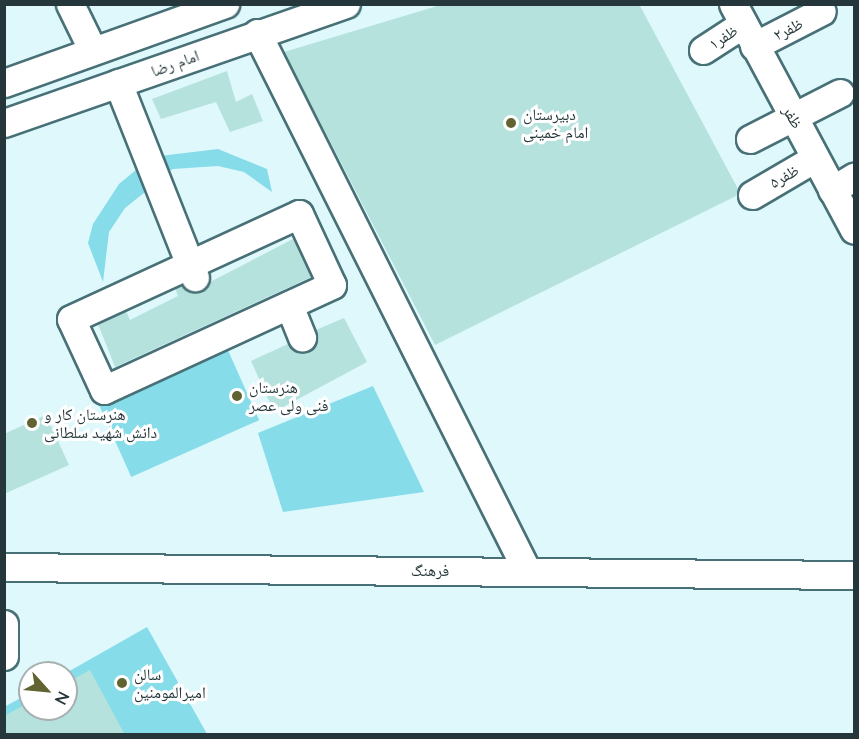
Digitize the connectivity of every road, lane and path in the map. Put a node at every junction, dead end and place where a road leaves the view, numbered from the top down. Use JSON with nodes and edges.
{"nodes":[{"id":1,"x":70,"y":4,"type":"edge"},
{"id":2,"x":225,"y":4,"type":"edge"},
{"id":3,"x":346,"y":4,"type":"edge"},
{"id":4,"x":822,"y":11,"type":"dead end"},
{"id":5,"x":743,"y":25,"type":"edge"},
{"id":6,"x":257,"y":33,"type":"junction"},
{"id":7,"x":92,"y":49,"type":"junction"},
{"id":8,"x":703,"y":50,"type":"dead end"},
{"id":9,"x":4,"y":83,"type":"edge"},
{"id":10,"x":118,"y":83,"type":"junction"},
{"id":11,"x":840,"y":93,"type":"dead end"},
{"id":12,"x":793,"y":117,"type":"junction"},
{"id":13,"x":4,"y":123,"type":"edge"},
{"id":14,"x":750,"y":139,"type":"dead end"},
{"id":15,"x":815,"y":158,"type":"junction"},
{"id":16,"x":843,"y":184,"type":"edge"},
{"id":17,"x":752,"y":195,"type":"dead end"},
{"id":18,"x":855,"y":230,"type":"edge"},
{"id":19,"x":192,"y":271,"type":"junction"},
{"id":20,"x":289,"y":305,"type":"junction"},
{"id":21,"x":302,"y":337,"type":"dead end"},
{"id":22,"x":4,"y":567,"type":"edge"},
{"id":23,"x":527,"y":571,"type":"junction"},
{"id":24,"x":855,"y":575,"type":"edge"},
{"id":25,"x":4,"y":624,"type":"edge"},
{"id":26,"x":4,"y":656,"type":"edge"}],
"edges":[{"from":1,"to":7,"type":"street"},
{"from":2,"to":7,"type":"street"},
{"from":3,"to":6,"type":"street","name":"امام رضا"},
{"from":4,"to":5,"type":"street","name":"ظفر۲"},
{"from":5,"to":8,"type":"street","name":"ظفر۱"},
{"from":5,"to":12,"type":"street","name":"ظفر"},
{"from":6,"to":10,"type":"street","name":"امام رضا"},
{"from":6,"to":23,"type":"street"},
{"from":7,"to":9,"type":"street"},
{"from":10,"to":13,"type":"street","name":"امام رضا"},
{"from":10,"to":19,"type":"street"},
{"from":11,"to":12,"type":"street"},
{"from":12,"to":14,"type":"street"},
{"from":12,"to":15,"type":"street","name":"ظفر"},
{"from":15,"to":16,"type":"street","name":"ظفر"},
{"from":15,"to":17,"type":"street","name":"ظفر۵"},
{"from":16,"to":18,"type":"street","name":"ظفر"},
{"from":19,"to":20,"type":"street"},
{"from":19,"to":20,"type":"street"},
{"from":20,"to":21,"type":"street"},
{"from":22,"to":23,"type":"street","name":"فرهنگ"},
{"from":23,"to":24,"type":"street","name":"فرهنگ"},
{"from":25,"to":26,"type":"street"}]}
